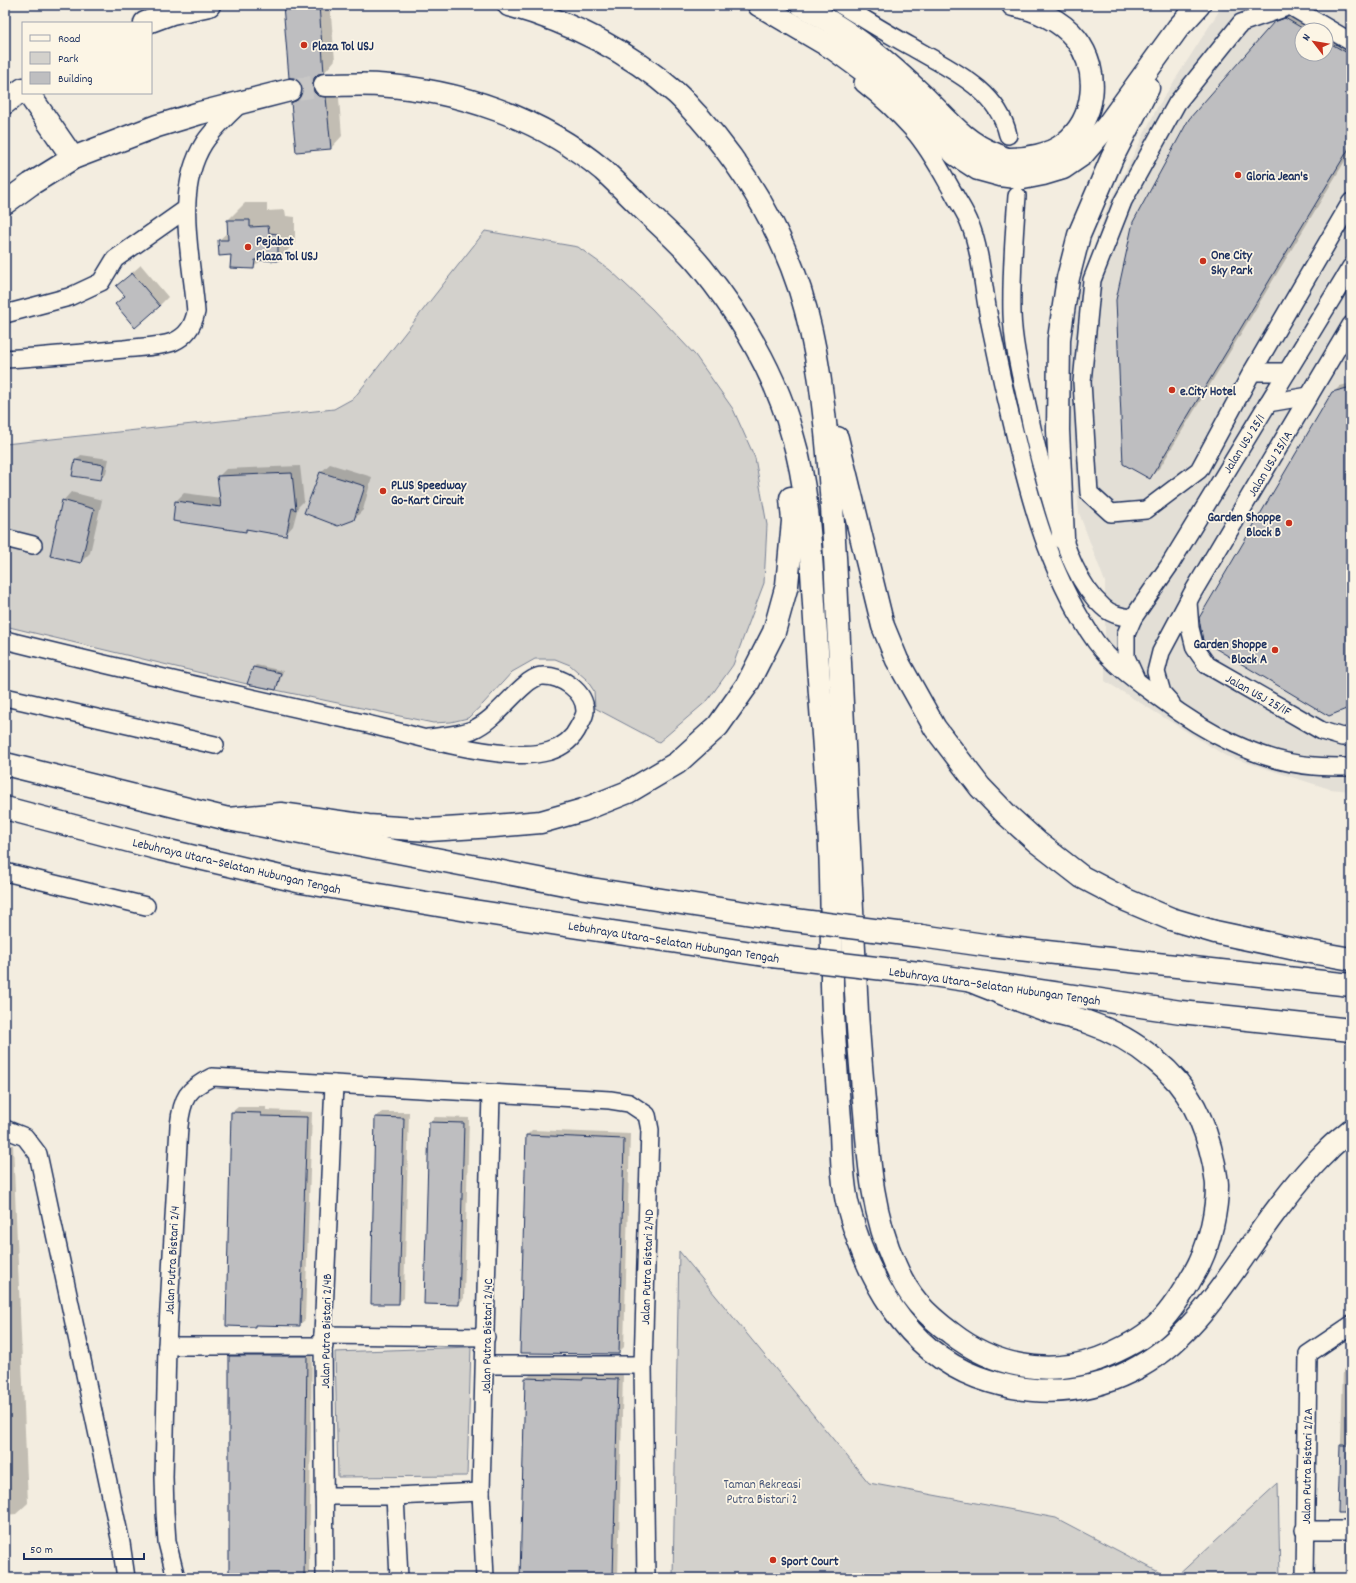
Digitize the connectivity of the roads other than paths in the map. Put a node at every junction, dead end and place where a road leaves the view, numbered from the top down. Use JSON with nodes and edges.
{"nodes":[{"id":1,"x":209,"y":5,"type":"edge"},
{"id":2,"x":510,"y":5,"type":"edge"},
{"id":3,"x":752,"y":5,"type":"edge"},
{"id":4,"x":759,"y":5,"type":"edge"},
{"id":5,"x":802,"y":5,"type":"edge"},
{"id":6,"x":841,"y":5,"type":"edge"},
{"id":7,"x":1013,"y":5,"type":"edge"},
{"id":8,"x":1199,"y":5,"type":"edge"},
{"id":9,"x":148,"y":22,"type":"edge"},
{"id":10,"x":1178,"y":28,"type":"junction"},
{"id":11,"x":1351,"y":42,"type":"edge"},
{"id":12,"x":325,"y":86,"type":"tunnel mouth"},
{"id":13,"x":22,"y":90,"type":"edge"},
{"id":14,"x":290,"y":90,"type":"tunnel mouth"},
{"id":15,"x":29,"y":94,"type":"edge"},
{"id":16,"x":243,"y":101,"type":"junction"},
{"id":17,"x":5,"y":103,"type":"edge"},
{"id":18,"x":1008,"y":135,"type":"dead end"},
{"id":19,"x":73,"y":158,"type":"junction"},
{"id":20,"x":1016,"y":196,"type":"dead end"},
{"id":21,"x":1351,"y":202,"type":"edge"},
{"id":22,"x":5,"y":203,"type":"edge"},
{"id":23,"x":186,"y":209,"type":"junction"},
{"id":24,"x":1351,"y":267,"type":"edge"},
{"id":25,"x":5,"y":314,"type":"edge"},
{"id":26,"x":1351,"y":325,"type":"edge"},
{"id":27,"x":5,"y":359,"type":"edge"},
{"id":28,"x":1252,"y":372,"type":"junction"},
{"id":29,"x":1287,"y":372,"type":"junction"},
{"id":30,"x":1309,"y":396,"type":"junction"},
{"id":31,"x":823,"y":397,"type":"junction"},
{"id":32,"x":1268,"y":403,"type":"junction"},
{"id":33,"x":792,"y":433,"type":"junction"},
{"id":34,"x":5,"y":538,"type":"edge"},
{"id":35,"x":1063,"y":538,"type":"junction"},
{"id":36,"x":33,"y":545,"type":"dead end"},
{"id":37,"x":1188,"y":602,"type":"junction"},
{"id":38,"x":1133,"y":618,"type":"junction"},
{"id":39,"x":5,"y":640,"type":"edge"},
{"id":40,"x":1137,"y":681,"type":"junction"},
{"id":41,"x":5,"y":697,"type":"edge"},
{"id":42,"x":1182,"y":716,"type":"junction"},
{"id":43,"x":1351,"y":736,"type":"edge"},
{"id":44,"x":428,"y":738,"type":"junction"},
{"id":45,"x":215,"y":745,"type":"dead end"},
{"id":46,"x":1351,"y":754,"type":"edge"},
{"id":47,"x":5,"y":764,"type":"edge"},
{"id":48,"x":1343,"y":767,"type":"edge"},
{"id":49,"x":5,"y":808,"type":"edge"},
{"id":50,"x":228,"y":819,"type":"junction"},
{"id":51,"x":5,"y":872,"type":"edge"},
{"id":52,"x":146,"y":906,"type":"dead end"},
{"id":53,"x":1351,"y":959,"type":"edge"},
{"id":54,"x":971,"y":982,"type":"junction"},
{"id":55,"x":1351,"y":985,"type":"edge"},
{"id":56,"x":1351,"y":1030,"type":"edge"},
{"id":57,"x":334,"y":1084,"type":"junction"},
{"id":58,"x":492,"y":1093,"type":"junction"},
{"id":59,"x":5,"y":1129,"type":"edge"},
{"id":60,"x":1351,"y":1130,"type":"edge"},
{"id":61,"x":1351,"y":1325,"type":"edge"},
{"id":62,"x":486,"y":1337,"type":"junction"},
{"id":63,"x":323,"y":1341,"type":"junction"},
{"id":64,"x":167,"y":1346,"type":"junction"},
{"id":65,"x":643,"y":1364,"type":"junction"},
{"id":66,"x":485,"y":1365,"type":"junction"},
{"id":67,"x":481,"y":1492,"type":"junction"},
{"id":68,"x":324,"y":1496,"type":"junction"},
{"id":69,"x":396,"y":1496,"type":"junction"},
{"id":70,"x":1304,"y":1530,"type":"junction"},
{"id":71,"x":1351,"y":1530,"type":"edge"},
{"id":72,"x":126,"y":1578,"type":"edge"},
{"id":73,"x":176,"y":1578,"type":"edge"},
{"id":74,"x":325,"y":1578,"type":"edge"},
{"id":75,"x":399,"y":1578,"type":"edge"},
{"id":76,"x":485,"y":1578,"type":"edge"},
{"id":77,"x":646,"y":1578,"type":"edge"},
{"id":78,"x":1305,"y":1578,"type":"edge"}],
"edges":[{"from":1,"to":9,"type":"highway"},
{"from":2,"to":31,"type":"highway"},
{"from":3,"to":40,"type":"street"},
{"from":4,"to":10,"type":"highway"},
{"from":5,"to":7,"type":"highway"},
{"from":6,"to":18,"type":"street"},
{"from":8,"to":10,"type":"highway"},
{"from":10,"to":35,"type":"highway"},
{"from":11,"to":28,"type":"street"},
{"from":12,"to":33,"type":"highway"},
{"from":13,"to":17,"type":"highway"},
{"from":14,"to":16,"type":"highway"},
{"from":15,"to":19,"type":"highway"},
{"from":16,"to":19,"type":"highway"},
{"from":16,"to":23,"type":"street"},
{"from":19,"to":22,"type":"highway"},
{"from":20,"to":35,"type":"street"},
{"from":21,"to":28,"type":"street"},
{"from":23,"to":25,"type":"street"},
{"from":23,"to":27,"type":"street"},
{"from":24,"to":29,"type":"street","name":"Jalan USJ 25/1"},
{"from":26,"to":30,"type":"street","name":"Jalan USJ 25/1A"},
{"from":28,"to":29,"type":"street"},
{"from":29,"to":32,"type":"street","name":"Jalan USJ 25/1"},
{"from":30,"to":32,"type":"street"},
{"from":30,"to":37,"type":"street","name":"Jalan USJ 25/1A"},
{"from":31,"to":53,"type":"highway"},
{"from":31,"to":54,"type":"highway"},
{"from":32,"to":38,"type":"street","name":"Jalan USJ 25/1"},
{"from":33,"to":50,"type":"highway"},
{"from":33,"to":60,"type":"highway"},
{"from":34,"to":36,"type":"street"},
{"from":35,"to":38,"type":"street"},
{"from":37,"to":42,"type":"street","name":"Jalan USJ 25/1A"},
{"from":37,"to":43,"type":"street","name":"Jalan USJ 25/1F"},
{"from":38,"to":40,"type":"street","name":"Jalan USJ 25/1"},
{"from":39,"to":44,"type":"street"},
{"from":40,"to":42,"type":"street"},
{"from":41,"to":45,"type":"street"},
{"from":42,"to":48,"type":"street"},
{"from":44,"to":44,"type":"street"},
{"from":46,"to":48,"type":"street"},
{"from":47,"to":50,"type":"highway"},
{"from":49,"to":54,"type":"highway","name":"Lebuhraya Utara–Selatan Hubungan Tengah","bridge":true},
{"from":50,"to":55,"type":"highway","bridge":true},
{"from":51,"to":52,"type":"street"},
{"from":54,"to":56,"type":"highway","name":"Lebuhraya Utara–Selatan Hubungan Tengah"},
{"from":57,"to":58,"type":"street","name":"Jalan Putra Bistari 2/4"},
{"from":57,"to":63,"type":"street","name":"Jalan Putra Bistari 2/4B"},
{"from":57,"to":64,"type":"street","name":"Jalan Putra Bistari 2/4"},
{"from":58,"to":62,"type":"street","name":"Jalan Putra Bistari 2/4C"},
{"from":58,"to":65,"type":"street","name":"Jalan Putra Bistari 2/4D"},
{"from":59,"to":72,"type":"street"},
{"from":61,"to":70,"type":"street","name":"Jalan Putra Bistari 2/2A"},
{"from":62,"to":63,"type":"street"},
{"from":62,"to":66,"type":"street","name":"Jalan Putra Bistari 2/4C"},
{"from":63,"to":64,"type":"street"},
{"from":63,"to":68,"type":"street","name":"Jalan Putra Bistari 2/4B"},
{"from":64,"to":73,"type":"street","name":"Jalan Putra Bistari 2/4"},
{"from":65,"to":66,"type":"street"},
{"from":65,"to":77,"type":"street","name":"Jalan Putra Bistari 2/4D"},
{"from":66,"to":67,"type":"street","name":"Jalan Putra Bistari 2/4C"},
{"from":67,"to":69,"type":"street"},
{"from":67,"to":76,"type":"street","name":"Jalan Putra Bistari 2/4C"},
{"from":68,"to":69,"type":"street"},
{"from":68,"to":74,"type":"street","name":"Jalan Putra Bistari 2/4B"},
{"from":69,"to":75,"type":"street"},
{"from":70,"to":71,"type":"street"},
{"from":70,"to":78,"type":"street","name":"Jalan Putra Bistari 2/2A"}]}
